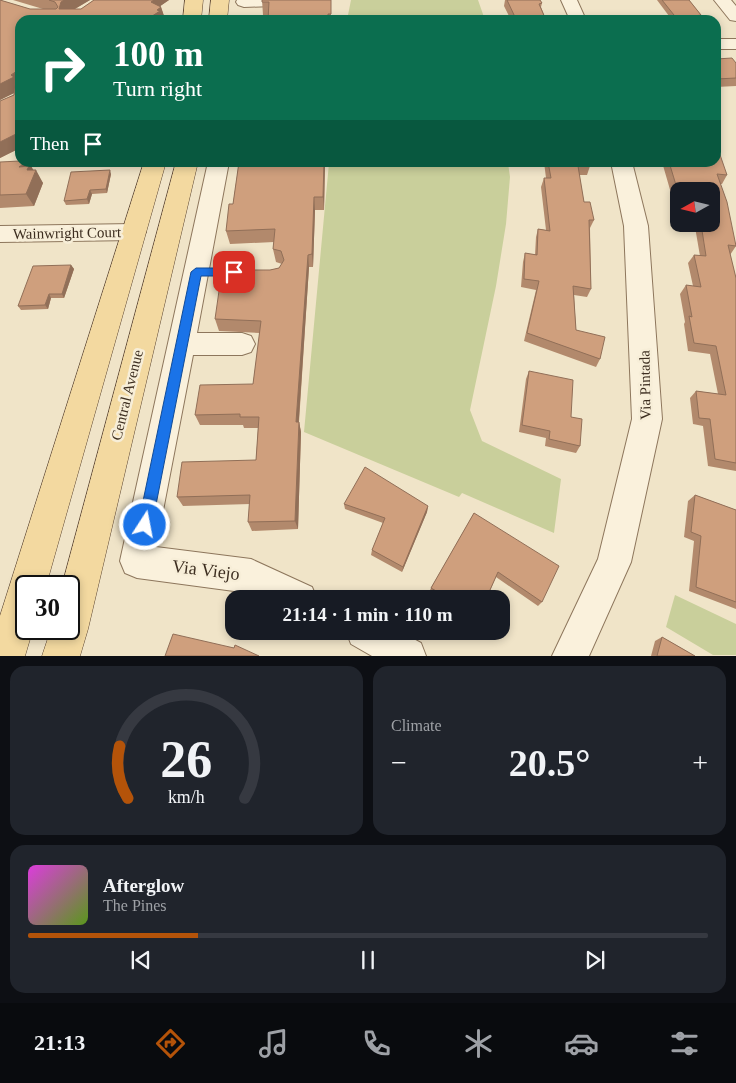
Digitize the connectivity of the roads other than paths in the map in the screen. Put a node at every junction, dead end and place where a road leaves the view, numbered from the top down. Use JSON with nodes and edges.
{"nodes":[{"id":1,"x":194,"y":0,"type":"edge"},
{"id":2,"x":220,"y":0,"type":"edge"},
{"id":3,"x":302,"y":0,"type":"edge"},
{"id":4,"x":569,"y":0,"type":"edge"},
{"id":5,"x":722,"y":0,"type":"edge"},
{"id":6,"x":244,"y":1,"type":"edge"},
{"id":7,"x":192,"y":15,"type":"edge"},
{"id":8,"x":218,"y":15,"type":"edge"},
{"id":9,"x":243,"y":15,"type":"edge"},
{"id":10,"x":576,"y":15,"type":"edge"},
{"id":11,"x":736,"y":16,"type":"edge"},
{"id":12,"x":721,"y":44,"type":"edge"},
{"id":13,"x":736,"y":44,"type":"edge"},
{"id":14,"x":154,"y":167,"type":"edge"},
{"id":15,"x":186,"y":167,"type":"edge"},
{"id":16,"x":218,"y":167,"type":"edge"},
{"id":17,"x":622,"y":167,"type":"edge"},
{"id":18,"x":134,"y":232,"type":"junction"},
{"id":19,"x":0,"y":234,"type":"edge"},
{"id":20,"x":182,"y":344,"type":"junction"},
{"id":21,"x":242,"y":344,"type":"dead end"},
{"id":22,"x":31,"y":575,"type":"edge"},
{"id":23,"x":80,"y":585,"type":"edge"},
{"id":24,"x":281,"y":590,"type":"edge"},
{"id":25,"x":15,"y":627,"type":"edge"},
{"id":26,"x":66,"y":640,"type":"edge"},
{"id":27,"x":380,"y":640,"type":"edge"},
{"id":28,"x":6,"y":656,"type":"edge"},
{"id":29,"x":61,"y":656,"type":"edge"},
{"id":30,"x":408,"y":656,"type":"edge"},
{"id":31,"x":570,"y":656,"type":"edge"}],
"edges":[{"from":1,"to":7,"type":"main road"},
{"from":2,"to":8,"type":"main road"},
{"from":3,"to":6,"type":"street"},
{"from":4,"to":10,"type":"street"},
{"from":5,"to":11,"type":"street"},
{"from":6,"to":9,"type":"street"},
{"from":12,"to":13,"type":"street"},
{"from":14,"to":18,"type":"main road"},
{"from":15,"to":23,"type":"main road","name":"Central Avenue"},
{"from":16,"to":20,"type":"street"},
{"from":17,"to":31,"type":"street","name":"Via Pintada"},
{"from":18,"to":19,"type":"street","name":"Wainwright Court"},
{"from":18,"to":22,"type":"main road"},
{"from":20,"to":21,"type":"street"},
{"from":20,"to":24,"type":"street","name":"Via Viejo"},
{"from":25,"to":28,"type":"main road"},
{"from":26,"to":29,"type":"main road","name":"Central Avenue"},
{"from":27,"to":30,"type":"street"}]}
